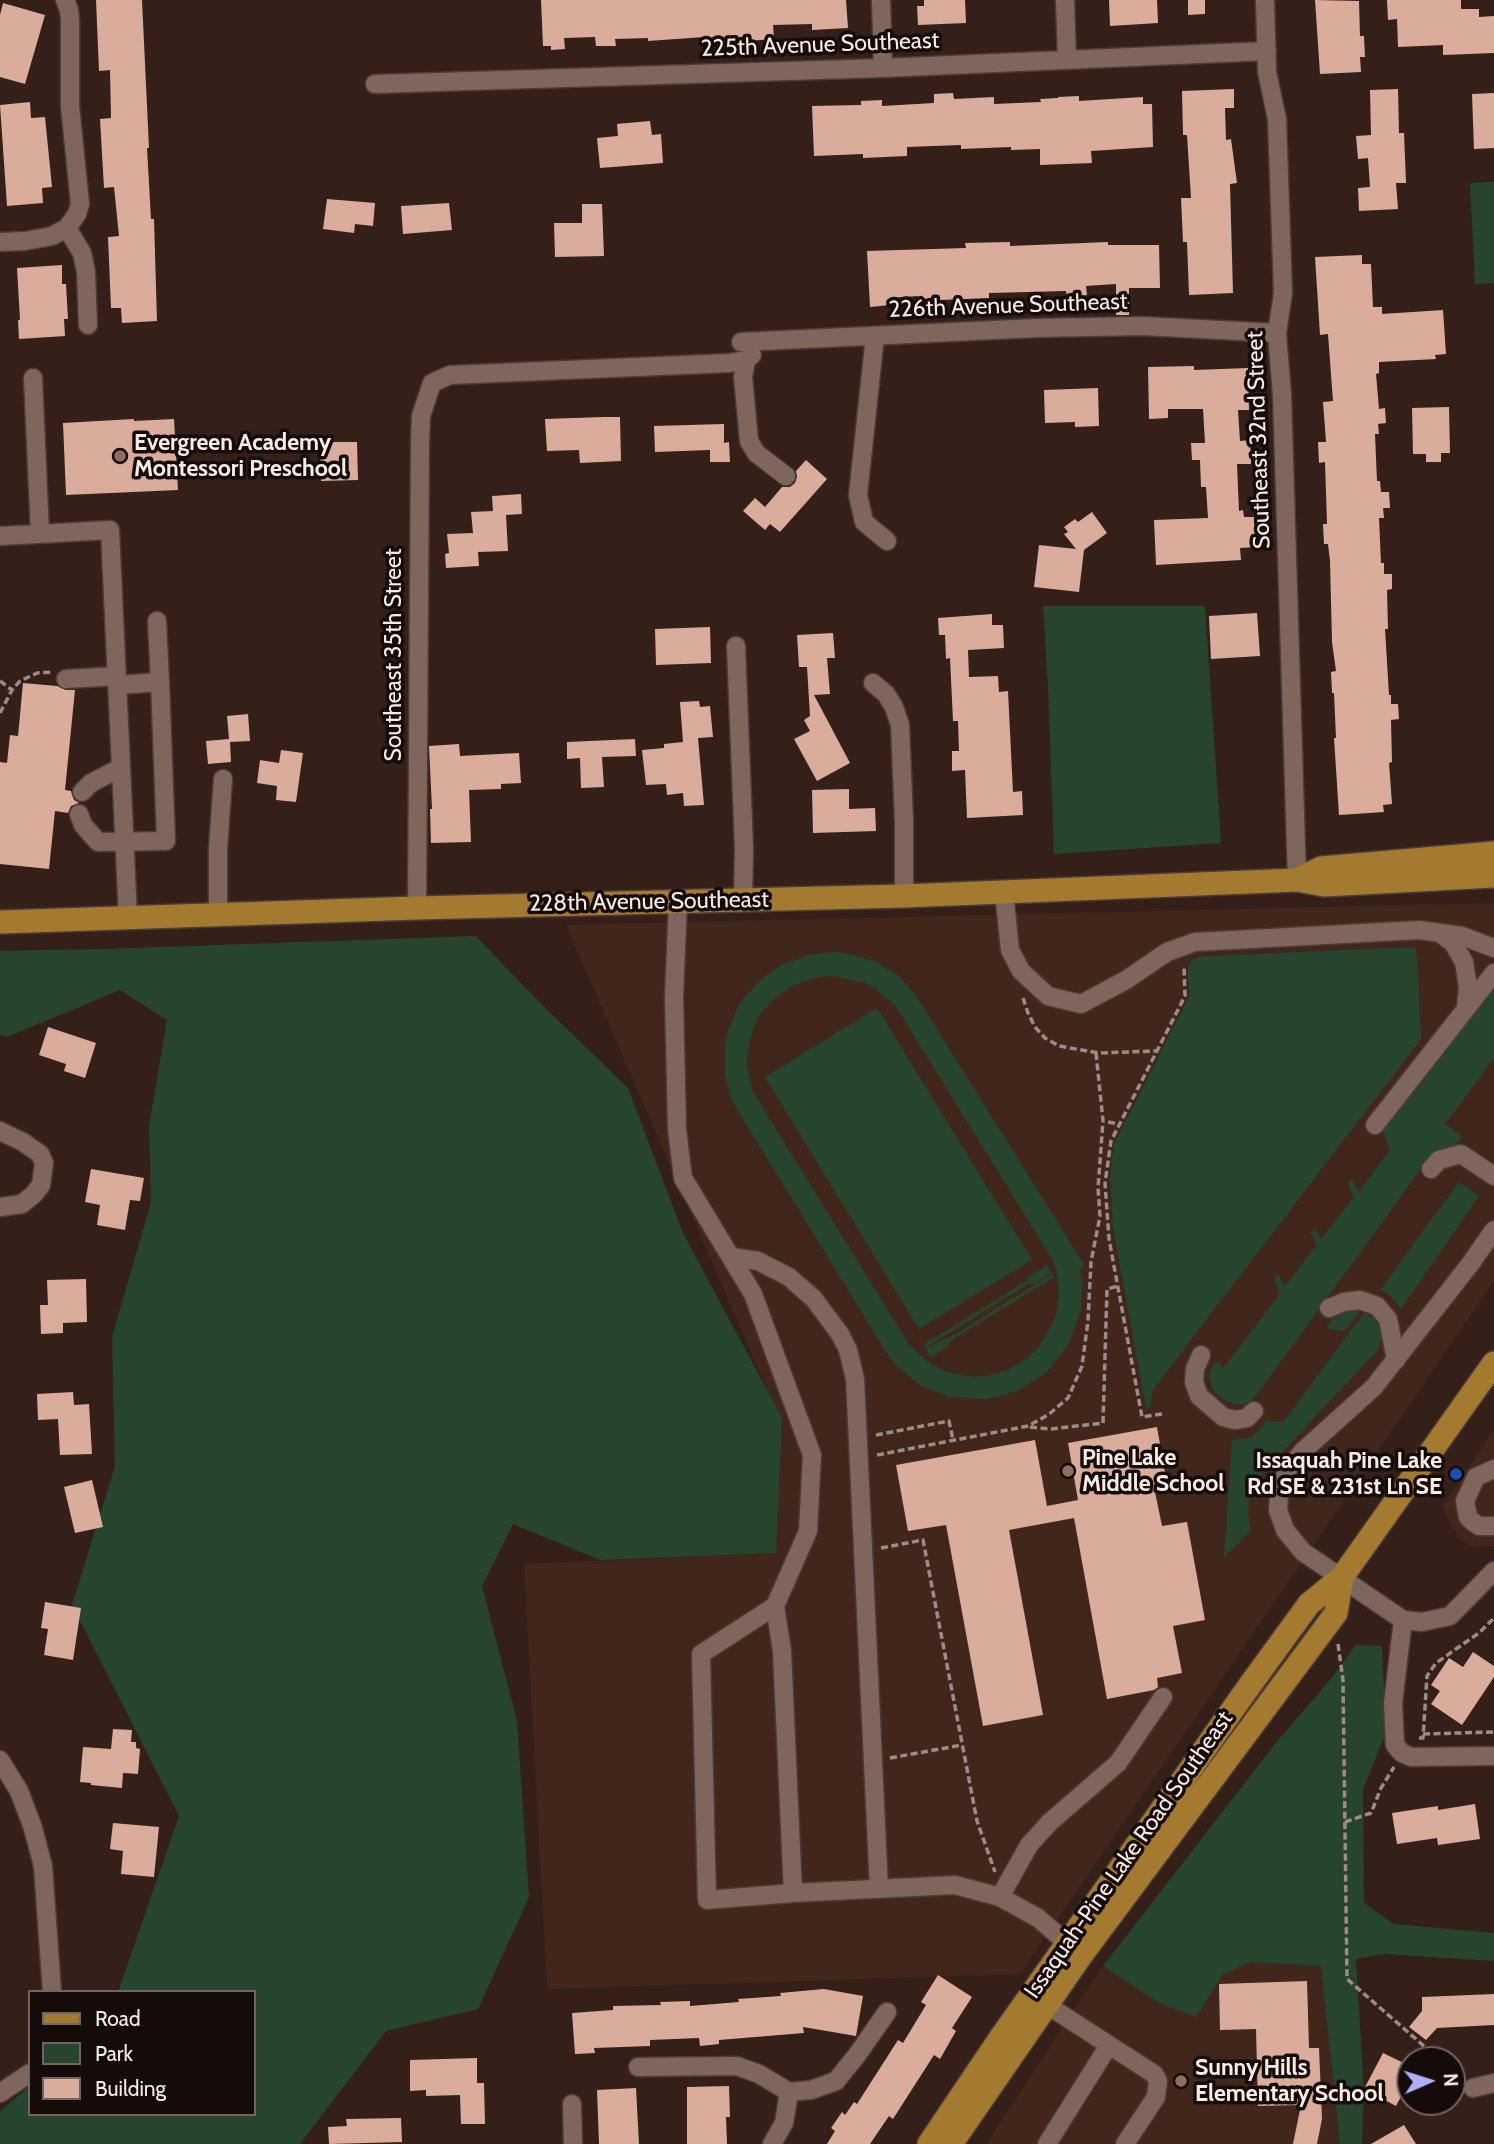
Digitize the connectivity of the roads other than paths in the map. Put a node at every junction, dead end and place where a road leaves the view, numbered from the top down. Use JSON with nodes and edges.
{"nodes":[{"id":1,"x":65,"y":0,"type":"edge"},
{"id":2,"x":881,"y":0,"type":"edge"},
{"id":3,"x":1065,"y":0,"type":"edge"},
{"id":4,"x":1265,"y":0,"type":"edge"},
{"id":5,"x":1267,"y":51,"type":"junction"},
{"id":6,"x":1067,"y":60,"type":"junction"},
{"id":7,"x":883,"y":68,"type":"junction"},
{"id":8,"x":375,"y":84,"type":"dead end"},
{"id":9,"x":67,"y":228,"type":"junction"},
{"id":10,"x":0,"y":242,"type":"edge"},
{"id":11,"x":88,"y":325,"type":"dead end"},
{"id":12,"x":1277,"y":333,"type":"junction"},
{"id":13,"x":875,"y":336,"type":"junction"},
{"id":14,"x":787,"y":340,"type":"junction"},
{"id":15,"x":741,"y":342,"type":"dead end"},
{"id":16,"x":746,"y":360,"type":"junction"},
{"id":17,"x":33,"y":378,"type":"dead end"},
{"id":18,"x":786,"y":476,"type":"dead end"},
{"id":19,"x":40,"y":534,"type":"junction"},
{"id":20,"x":0,"y":536,"type":"edge"},
{"id":21,"x":887,"y":541,"type":"dead end"},
{"id":22,"x":157,"y":621,"type":"dead end"},
{"id":23,"x":736,"y":646,"type":"dead end"},
{"id":24,"x":66,"y":679,"type":"road end"},
{"id":25,"x":118,"y":680,"type":"junction"},
{"id":26,"x":160,"y":682,"type":"junction"},
{"id":27,"x":873,"y":683,"type":"dead end"},
{"id":28,"x":120,"y":768,"type":"junction"},
{"id":29,"x":223,"y":779,"type":"dead end"},
{"id":30,"x":82,"y":792,"type":"dead end"},
{"id":31,"x":79,"y":814,"type":"dead end"},
{"id":32,"x":124,"y":842,"type":"junction"},
{"id":33,"x":1494,"y":853,"type":"edge"},
{"id":34,"x":1494,"y":876,"type":"edge"},
{"id":35,"x":1297,"y":880,"type":"junction"},
{"id":36,"x":1004,"y":892,"type":"junction"},
{"id":37,"x":904,"y":896,"type":"junction"},
{"id":38,"x":743,"y":900,"type":"junction"},
{"id":39,"x":678,"y":901,"type":"junction"},
{"id":40,"x":417,"y":908,"type":"junction"},
{"id":41,"x":218,"y":915,"type":"junction"},
{"id":42,"x":128,"y":918,"type":"junction"},
{"id":43,"x":0,"y":922,"type":"edge"},
{"id":44,"x":1440,"y":933,"type":"junction"},
{"id":45,"x":1494,"y":948,"type":"edge"},
{"id":46,"x":1494,"y":973,"type":"edge"},
{"id":47,"x":1466,"y":1009,"type":"junction"},
{"id":48,"x":1375,"y":1125,"type":"dead end"},
{"id":49,"x":0,"y":1130,"type":"edge"},
{"id":50,"x":1431,"y":1169,"type":"dead end"},
{"id":51,"x":1494,"y":1176,"type":"edge"},
{"id":52,"x":0,"y":1208,"type":"edge"},
{"id":53,"x":1494,"y":1230,"type":"edge"},
{"id":54,"x":730,"y":1257,"type":"junction"},
{"id":55,"x":1329,"y":1308,"type":"dead end"},
{"id":56,"x":1201,"y":1354,"type":"dead end"},
{"id":57,"x":1395,"y":1360,"type":"junction"},
{"id":58,"x":1494,"y":1363,"type":"edge"},
{"id":59,"x":1254,"y":1411,"type":"dead end"},
{"id":60,"x":1493,"y":1474,"type":"edge"},
{"id":61,"x":1494,"y":1526,"type":"edge"},
{"id":62,"x":1494,"y":1571,"type":"edge"},
{"id":63,"x":1342,"y":1577,"type":"junction"},
{"id":64,"x":775,"y":1606,"type":"junction"},
{"id":65,"x":1404,"y":1620,"type":"junction"},
{"id":66,"x":1163,"y":1697,"type":"dead end"},
{"id":67,"x":1494,"y":1756,"type":"edge"},
{"id":68,"x":0,"y":1760,"type":"edge"},
{"id":69,"x":879,"y":1889,"type":"junction"},
{"id":70,"x":793,"y":1894,"type":"junction"},
{"id":71,"x":1000,"y":1897,"type":"junction"},
{"id":72,"x":1067,"y":1943,"type":"junction"},
{"id":73,"x":52,"y":1990,"type":"edge"},
{"id":74,"x":1047,"y":2005,"type":"junction"},
{"id":75,"x":887,"y":2012,"type":"dead end"},
{"id":76,"x":999,"y":2039,"type":"junction"},
{"id":77,"x":1110,"y":2045,"type":"junction"},
{"id":78,"x":638,"y":2067,"type":"dead end"},
{"id":79,"x":28,"y":2074,"type":"edge"},
{"id":80,"x":1494,"y":2083,"type":"edge"},
{"id":81,"x":1473,"y":2088,"type":"dead end"},
{"id":82,"x":789,"y":2092,"type":"junction"},
{"id":83,"x":0,"y":2093,"type":"edge"},
{"id":84,"x":572,"y":2104,"type":"dead end"},
{"id":85,"x":573,"y":2144,"type":"edge"},
{"id":86,"x":772,"y":2144,"type":"edge"},
{"id":87,"x":929,"y":2144,"type":"edge"},
{"id":88,"x":951,"y":2144,"type":"edge"},
{"id":89,"x":1047,"y":2144,"type":"edge"},
{"id":90,"x":1125,"y":2144,"type":"edge"}],
"edges":[{"from":1,"to":9,"type":"street"},
{"from":2,"to":7,"type":"street"},
{"from":3,"to":6,"type":"street"},
{"from":4,"to":5,"type":"street","name":"Southeast 32nd Street"},
{"from":5,"to":6,"type":"street","name":"225th Avenue Southeast"},
{"from":5,"to":12,"type":"street","name":"Southeast 32nd Street"},
{"from":6,"to":7,"type":"street","name":"225th Avenue Southeast"},
{"from":7,"to":8,"type":"street","name":"225th Avenue Southeast"},
{"from":9,"to":10,"type":"street"},
{"from":9,"to":11,"type":"street"},
{"from":12,"to":13,"type":"street","name":"226th Avenue Southeast"},
{"from":12,"to":35,"type":"street","name":"Southeast 32nd Street"},
{"from":13,"to":14,"type":"street","name":"226th Avenue Southeast"},
{"from":13,"to":21,"type":"street"},
{"from":14,"to":15,"type":"street","name":"226th Avenue Southeast"},
{"from":14,"to":16,"type":"street"},
{"from":16,"to":18,"type":"street"},
{"from":16,"to":40,"type":"street","name":"Southeast 35th Street"},
{"from":17,"to":19,"type":"street"},
{"from":19,"to":20,"type":"street"},
{"from":19,"to":25,"type":"street"},
{"from":22,"to":26,"type":"street"},
{"from":23,"to":38,"type":"street"},
{"from":24,"to":25,"type":"street"},
{"from":25,"to":26,"type":"street"},
{"from":25,"to":28,"type":"street"},
{"from":26,"to":32,"type":"street"},
{"from":27,"to":37,"type":"street"},
{"from":28,"to":30,"type":"street"},
{"from":28,"to":32,"type":"street"},
{"from":29,"to":41,"type":"street"},
{"from":31,"to":32,"type":"street"},
{"from":32,"to":42,"type":"street"},
{"from":33,"to":35,"type":"main road","name":"228th Avenue Southeast"},
{"from":34,"to":35,"type":"main road","name":"228th Avenue Southeast"},
{"from":35,"to":36,"type":"main road","name":"228th Avenue Southeast"},
{"from":36,"to":37,"type":"main road","name":"228th Avenue Southeast"},
{"from":36,"to":44,"type":"street"},
{"from":37,"to":38,"type":"main road","name":"228th Avenue Southeast"},
{"from":38,"to":39,"type":"main road","name":"228th Avenue Southeast"},
{"from":39,"to":40,"type":"main road","name":"228th Avenue Southeast"},
{"from":39,"to":54,"type":"street"},
{"from":40,"to":41,"type":"main road","name":"228th Avenue Southeast"},
{"from":41,"to":42,"type":"main road","name":"228th Avenue Southeast"},
{"from":42,"to":43,"type":"main road","name":"228th Avenue Southeast"},
{"from":44,"to":45,"type":"street"},
{"from":44,"to":47,"type":"street"},
{"from":46,"to":47,"type":"street"},
{"from":47,"to":48,"type":"street"},
{"from":49,"to":52,"type":"street"},
{"from":50,"to":51,"type":"street"},
{"from":53,"to":57,"type":"street"},
{"from":54,"to":64,"type":"street"},
{"from":54,"to":69,"type":"street"},
{"from":55,"to":57,"type":"street"},
{"from":56,"to":59,"type":"street"},
{"from":57,"to":63,"type":"street"},
{"from":58,"to":63,"type":"main road","name":"Issaquah-Pine Lake Road Southeast"},
{"from":60,"to":61,"type":"street"},
{"from":62,"to":65,"type":"street"},
{"from":63,"to":65,"type":"street"},
{"from":63,"to":72,"type":"main road","name":"Issaquah-Pine Lake Road Southeast"},
{"from":63,"to":74,"type":"main road","name":"Issaquah-Pine Lake Road Southeast"},
{"from":64,"to":70,"type":"street"},
{"from":64,"to":70,"type":"street"},
{"from":65,"to":67,"type":"street"},
{"from":66,"to":71,"type":"street"},
{"from":68,"to":73,"type":"street"},
{"from":69,"to":70,"type":"street"},
{"from":69,"to":71,"type":"street"},
{"from":71,"to":72,"type":"street"},
{"from":72,"to":76,"type":"main road","name":"Issaquah-Pine Lake Road Southeast"},
{"from":74,"to":76,"type":"street"},
{"from":74,"to":77,"type":"street"},
{"from":74,"to":88,"type":"main road","name":"Issaquah-Pine Lake Road Southeast"},
{"from":75,"to":82,"type":"street"},
{"from":76,"to":87,"type":"main road","name":"Issaquah-Pine Lake Road Southeast"},
{"from":77,"to":89,"type":"street"},
{"from":77,"to":90,"type":"street"},
{"from":78,"to":82,"type":"street"},
{"from":79,"to":83,"type":"street"},
{"from":80,"to":81,"type":"street"},
{"from":82,"to":86,"type":"street"},
{"from":84,"to":85,"type":"street"}]}
